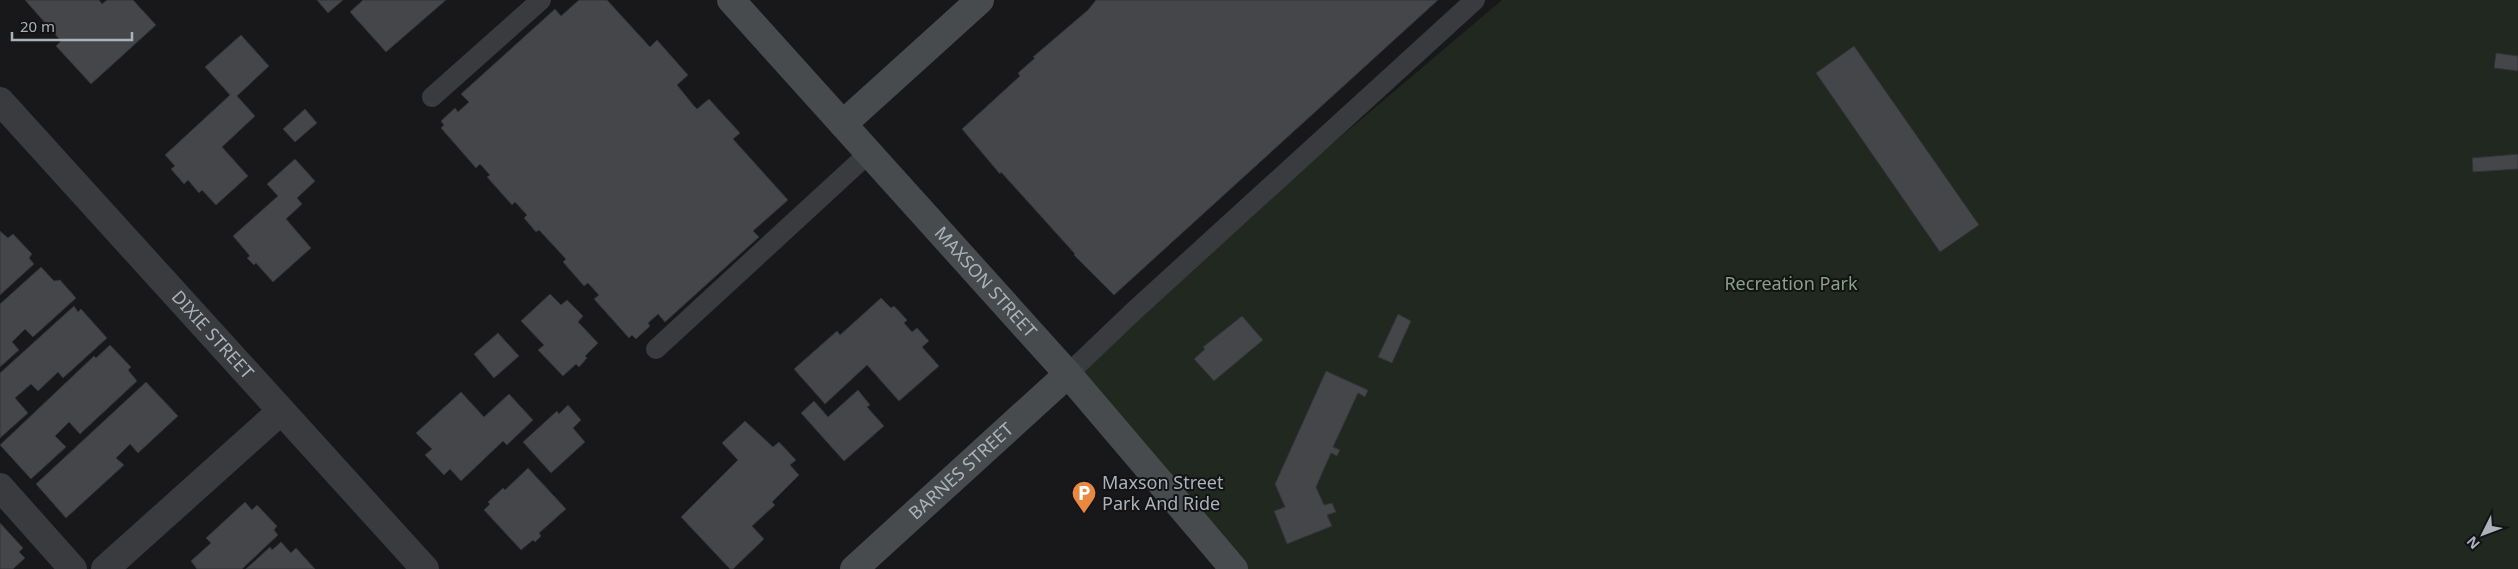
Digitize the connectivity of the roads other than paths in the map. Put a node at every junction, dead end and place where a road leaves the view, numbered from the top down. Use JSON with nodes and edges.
{"nodes":[{"id":1,"x":541,"y":0,"type":"edge"},
{"id":2,"x":731,"y":0,"type":"edge"},
{"id":3,"x":980,"y":0,"type":"edge"},
{"id":4,"x":1475,"y":0,"type":"edge"},
{"id":5,"x":432,"y":97,"type":"dead end"},
{"id":6,"x":0,"y":101,"type":"edge"},
{"id":7,"x":842,"y":124,"type":"junction"},
{"id":8,"x":869,"y":153,"type":"junction"},
{"id":9,"x":656,"y":349,"type":"dead end"},
{"id":10,"x":1068,"y":374,"type":"junction"},
{"id":11,"x":281,"y":411,"type":"junction"},
{"id":12,"x":0,"y":487,"type":"edge"},
{"id":13,"x":73,"y":569,"type":"edge"},
{"id":14,"x":105,"y":569,"type":"edge"},
{"id":15,"x":424,"y":569,"type":"edge"},
{"id":16,"x":854,"y":569,"type":"edge"},
{"id":17,"x":1234,"y":569,"type":"edge"}],
"edges":[{"from":1,"to":5,"type":"lane"},
{"from":2,"to":7,"type":"street","name":"MAXSON STREET"},
{"from":3,"to":7,"type":"street"},
{"from":4,"to":10,"type":"lane"},
{"from":6,"to":11,"type":"street","name":"DIXIE STREET"},
{"from":7,"to":8,"type":"street","name":"MAXSON STREET"},
{"from":8,"to":9,"type":"lane"},
{"from":8,"to":10,"type":"street","name":"MAXSON STREET"},
{"from":10,"to":16,"type":"street","name":"BARNES STREET"},
{"from":10,"to":17,"type":"street","name":"MAXSON STREET"},
{"from":11,"to":14,"type":"street"},
{"from":11,"to":15,"type":"street","name":"DIXIE STREET"},
{"from":12,"to":13,"type":"street"}]}
